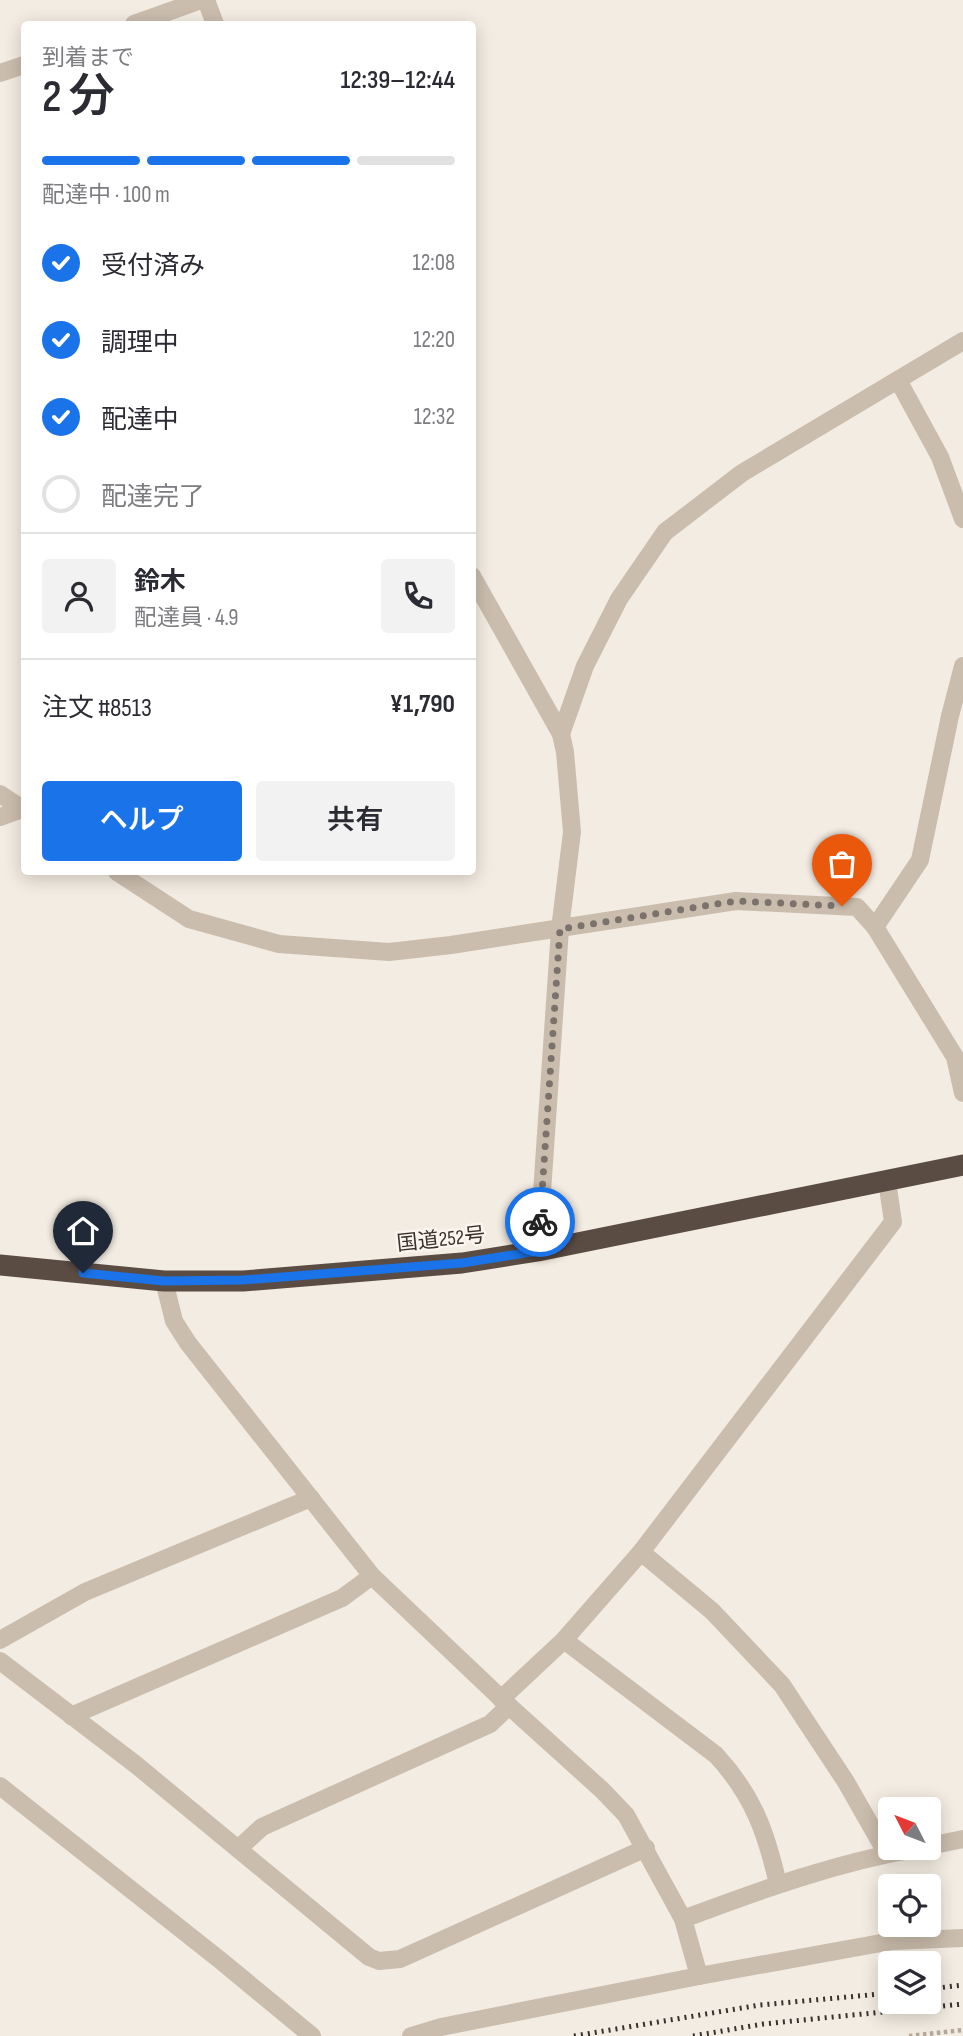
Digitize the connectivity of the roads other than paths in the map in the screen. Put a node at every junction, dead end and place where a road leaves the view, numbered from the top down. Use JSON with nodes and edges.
{"nodes":[{"id":1,"x":203,"y":0,"type":"edge"},
{"id":2,"x":143,"y":21,"type":"edge"},
{"id":3,"x":214,"y":21,"type":"edge"},
{"id":4,"x":21,"y":66,"type":"edge"},
{"id":5,"x":0,"y":74,"type":"edge"},
{"id":6,"x":963,"y":341,"type":"edge"},
{"id":7,"x":898,"y":380,"type":"junction"},
{"id":8,"x":963,"y":519,"type":"edge"},
{"id":9,"x":476,"y":583,"type":"edge"},
{"id":10,"x":963,"y":666,"type":"edge"},
{"id":11,"x":561,"y":734,"type":"junction"},
{"id":12,"x":0,"y":794,"type":"edge"},
{"id":13,"x":21,"y":809,"type":"edge"},
{"id":14,"x":21,"y":811,"type":"edge"},
{"id":15,"x":0,"y":817,"type":"edge"},
{"id":16,"x":122,"y":875,"type":"edge"},
{"id":17,"x":875,"y":927,"type":"junction"},
{"id":18,"x":560,"y":929,"type":"junction"},
{"id":19,"x":959,"y":1056,"type":"edge"},
{"id":20,"x":963,"y":1093,"type":"edge"},
{"id":21,"x":963,"y":1165,"type":"edge"},
{"id":22,"x":887,"y":1181,"type":"junction"},
{"id":23,"x":538,"y":1251,"type":"junction"},
{"id":24,"x":0,"y":1265,"type":"edge"},
{"id":25,"x":164,"y":1281,"type":"junction"},
{"id":26,"x":311,"y":1498,"type":"junction"},
{"id":27,"x":641,"y":1552,"type":"junction"},
{"id":28,"x":372,"y":1576,"type":"junction"},
{"id":29,"x":0,"y":1640,"type":"edge"},
{"id":30,"x":564,"y":1640,"type":"junction"},
{"id":31,"x":0,"y":1661,"type":"edge"},
{"id":32,"x":505,"y":1702,"type":"junction"},
{"id":33,"x":71,"y":1716,"type":"junction"},
{"id":34,"x":0,"y":1786,"type":"edge"},
{"id":35,"x":878,"y":1838,"type":"edge"},
{"id":36,"x":963,"y":1839,"type":"edge"},
{"id":37,"x":942,"y":1843,"type":"edge"},
{"id":38,"x":238,"y":1849,"type":"junction"},
{"id":39,"x":646,"y":1849,"type":"junction"},
{"id":40,"x":878,"y":1856,"type":"edge"},
{"id":41,"x":778,"y":1884,"type":"junction"},
{"id":42,"x":683,"y":1919,"type":"junction"},
{"id":43,"x":963,"y":1938,"type":"edge"},
{"id":44,"x":699,"y":1976,"type":"junction"},
{"id":45,"x":312,"y":2036,"type":"edge"},
{"id":46,"x":411,"y":2036,"type":"edge"}],
"edges":[{"from":1,"to":2,"type":"street"},
{"from":1,"to":3,"type":"street"},
{"from":4,"to":5,"type":"street"},
{"from":6,"to":7,"type":"street"},
{"from":7,"to":8,"type":"street"},
{"from":7,"to":11,"type":"street"},
{"from":9,"to":11,"type":"street"},
{"from":10,"to":17,"type":"street"},
{"from":11,"to":18,"type":"street"},
{"from":12,"to":13,"type":"street"},
{"from":14,"to":15,"type":"street"},
{"from":16,"to":18,"type":"street"},
{"from":17,"to":18,"type":"street"},
{"from":17,"to":19,"type":"street"},
{"from":18,"to":23,"type":"street"},
{"from":19,"to":20,"type":"street"},
{"from":21,"to":22,"type":"highway","name":"国道252号"},
{"from":22,"to":23,"type":"highway","name":"国道252号"},
{"from":22,"to":27,"type":"street"},
{"from":23,"to":25,"type":"highway","name":"国道252号"},
{"from":24,"to":25,"type":"highway","name":"国道252号"},
{"from":25,"to":26,"type":"street"},
{"from":26,"to":28,"type":"street"},
{"from":26,"to":29,"type":"street"},
{"from":27,"to":30,"type":"street"},
{"from":27,"to":35,"type":"street"},
{"from":28,"to":32,"type":"street"},
{"from":28,"to":33,"type":"street"},
{"from":30,"to":32,"type":"street"},
{"from":30,"to":41,"type":"street"},
{"from":31,"to":33,"type":"street"},
{"from":32,"to":38,"type":"street"},
{"from":32,"to":39,"type":"street"},
{"from":33,"to":38,"type":"street"},
{"from":34,"to":45,"type":"street"},
{"from":36,"to":37,"type":"street"},
{"from":38,"to":39,"type":"street"},
{"from":39,"to":42,"type":"street"},
{"from":40,"to":41,"type":"street"},
{"from":41,"to":42,"type":"street"},
{"from":42,"to":44,"type":"street"},
{"from":43,"to":44,"type":"street"},
{"from":44,"to":46,"type":"street"}]}
